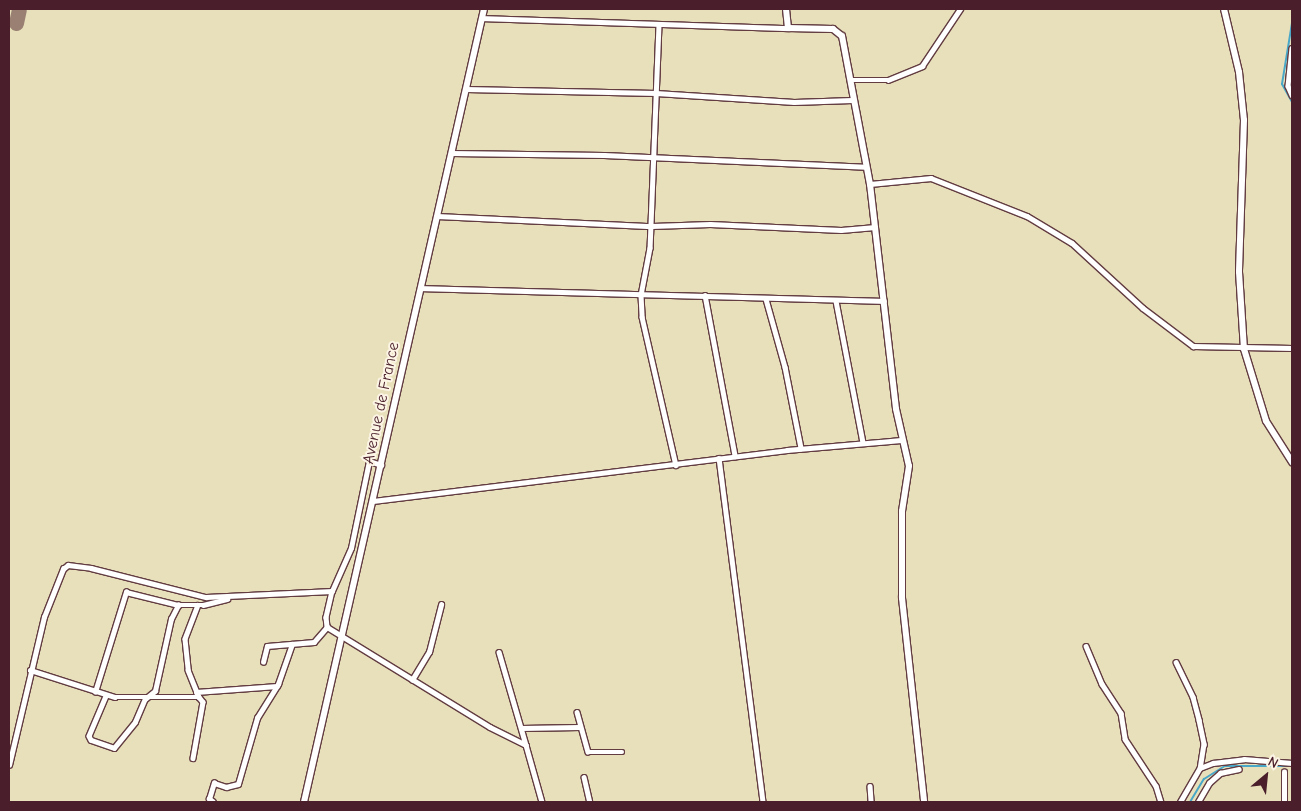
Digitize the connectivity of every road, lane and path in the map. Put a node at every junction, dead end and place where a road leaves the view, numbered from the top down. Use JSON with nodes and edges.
{"nodes":[{"id":1,"x":484,"y":9,"type":"edge"},
{"id":2,"x":786,"y":9,"type":"edge"},
{"id":3,"x":960,"y":9,"type":"edge"},
{"id":4,"x":1224,"y":9,"type":"edge"},
{"id":5,"x":482,"y":18,"type":"junction"},
{"id":6,"x":659,"y":26,"type":"junction"},
{"id":7,"x":788,"y":28,"type":"junction"},
{"id":8,"x":1292,"y":48,"type":"edge"},
{"id":9,"x":850,"y":80,"type":"junction"},
{"id":10,"x":466,"y":89,"type":"junction"},
{"id":11,"x":656,"y":93,"type":"junction"},
{"id":12,"x":1292,"y":95,"type":"edge"},
{"id":13,"x":852,"y":100,"type":"junction"},
{"id":14,"x":451,"y":153,"type":"junction"},
{"id":15,"x":653,"y":159,"type":"junction"},
{"id":16,"x":865,"y":168,"type":"junction"},
{"id":17,"x":870,"y":184,"type":"junction"},
{"id":18,"x":437,"y":216,"type":"junction"},
{"id":19,"x":652,"y":226,"type":"junction"},
{"id":20,"x":875,"y":227,"type":"junction"},
{"id":21,"x":420,"y":288,"type":"junction"},
{"id":22,"x":641,"y":295,"type":"junction"},
{"id":23,"x":705,"y":295,"type":"junction"},
{"id":24,"x":766,"y":299,"type":"junction"},
{"id":25,"x":836,"y":301,"type":"junction"},
{"id":26,"x":884,"y":301,"type":"junction"},
{"id":27,"x":1292,"y":348,"type":"edge"},
{"id":28,"x":1244,"y":349,"type":"junction"},
{"id":29,"x":901,"y":440,"type":"junction"},
{"id":30,"x":863,"y":442,"type":"junction"},
{"id":31,"x":801,"y":448,"type":"junction"},
{"id":32,"x":735,"y":456,"type":"junction"},
{"id":33,"x":718,"y":458,"type":"junction"},
{"id":34,"x":1292,"y":462,"type":"edge"},
{"id":35,"x":381,"y":465,"type":"junction"},
{"id":36,"x":676,"y":465,"type":"junction"},
{"id":37,"x":373,"y":501,"type":"junction"},
{"id":38,"x":332,"y":591,"type":"junction"},
{"id":39,"x":234,"y":597,"type":"junction"},
{"id":40,"x":441,"y":604,"type":"dead end"},
{"id":41,"x":178,"y":605,"type":"junction"},
{"id":42,"x":198,"y":605,"type":"junction"},
{"id":43,"x":328,"y":627,"type":"junction"},
{"id":44,"x":342,"y":639,"type":"junction"},
{"id":45,"x":292,"y":644,"type":"junction"},
{"id":46,"x":1086,"y":646,"type":"dead end"},
{"id":47,"x":499,"y":652,"type":"dead end"},
{"id":48,"x":263,"y":662,"type":"dead end"},
{"id":49,"x":1176,"y":662,"type":"dead end"},
{"id":50,"x":30,"y":670,"type":"junction"},
{"id":51,"x":412,"y":680,"type":"junction"},
{"id":52,"x":277,"y":686,"type":"junction"},
{"id":53,"x":95,"y":692,"type":"junction"},
{"id":54,"x":196,"y":692,"type":"junction"},
{"id":55,"x":106,"y":696,"type":"junction"},
{"id":56,"x":199,"y":697,"type":"junction"},
{"id":57,"x":145,"y":699,"type":"junction"},
{"id":58,"x":577,"y":712,"type":"dead end"},
{"id":59,"x":579,"y":727,"type":"junction"},
{"id":60,"x":521,"y":728,"type":"junction"},
{"id":61,"x":526,"y":745,"type":"junction"},
{"id":62,"x":622,"y":752,"type":"dead end"},
{"id":63,"x":193,"y":758,"type":"dead end"},
{"id":64,"x":1292,"y":763,"type":"edge"},
{"id":65,"x":9,"y":765,"type":"edge"},
{"id":66,"x":1200,"y":768,"type":"junction"},
{"id":67,"x":1239,"y":769,"type":"dead end"},
{"id":68,"x":1284,"y":772,"type":"dead end"},
{"id":69,"x":584,"y":777,"type":"dead end"},
{"id":70,"x":870,"y":786,"type":"dead end"},
{"id":71,"x":213,"y":802,"type":"edge"},
{"id":72,"x":304,"y":802,"type":"edge"},
{"id":73,"x":542,"y":802,"type":"edge"},
{"id":74,"x":590,"y":802,"type":"edge"},
{"id":75,"x":762,"y":802,"type":"edge"},
{"id":76,"x":872,"y":802,"type":"edge"},
{"id":77,"x":924,"y":802,"type":"edge"},
{"id":78,"x":1161,"y":802,"type":"edge"},
{"id":79,"x":1180,"y":802,"type":"edge"},
{"id":80,"x":1198,"y":802,"type":"edge"},
{"id":81,"x":1284,"y":802,"type":"edge"}],
"edges":[{"from":1,"to":5,"type":"street","name":"Avenue de France"},
{"from":2,"to":7,"type":"street"},
{"from":3,"to":9,"type":"street"},
{"from":4,"to":28,"type":"street"},
{"from":5,"to":6,"type":"street"},
{"from":5,"to":10,"type":"street","name":"Avenue de France"},
{"from":6,"to":7,"type":"street"},
{"from":6,"to":11,"type":"street"},
{"from":7,"to":9,"type":"street"},
{"from":8,"to":12,"type":"street"},
{"from":9,"to":13,"type":"street"},
{"from":10,"to":11,"type":"street"},
{"from":10,"to":14,"type":"street","name":"Avenue de France"},
{"from":11,"to":13,"type":"street"},
{"from":11,"to":15,"type":"street"},
{"from":13,"to":16,"type":"street"},
{"from":14,"to":15,"type":"street"},
{"from":14,"to":18,"type":"street","name":"Avenue de France"},
{"from":15,"to":16,"type":"street"},
{"from":15,"to":19,"type":"street"},
{"from":16,"to":17,"type":"street"},
{"from":17,"to":20,"type":"street"},
{"from":17,"to":28,"type":"street"},
{"from":18,"to":19,"type":"street"},
{"from":18,"to":21,"type":"street","name":"Avenue de France"},
{"from":19,"to":20,"type":"street"},
{"from":19,"to":22,"type":"street"},
{"from":20,"to":26,"type":"street"},
{"from":21,"to":22,"type":"street"},
{"from":21,"to":35,"type":"street","name":"Avenue de France"},
{"from":22,"to":23,"type":"street"},
{"from":22,"to":36,"type":"street"},
{"from":23,"to":24,"type":"street"},
{"from":23,"to":32,"type":"street"},
{"from":24,"to":25,"type":"street"},
{"from":24,"to":31,"type":"street"},
{"from":25,"to":26,"type":"street"},
{"from":25,"to":30,"type":"street"},
{"from":26,"to":29,"type":"street"},
{"from":27,"to":28,"type":"street"},
{"from":28,"to":34,"type":"street"},
{"from":29,"to":30,"type":"street"},
{"from":29,"to":77,"type":"street"},
{"from":30,"to":31,"type":"street"},
{"from":31,"to":32,"type":"street"},
{"from":32,"to":33,"type":"street"},
{"from":33,"to":36,"type":"street"},
{"from":33,"to":75,"type":"street"},
{"from":35,"to":37,"type":"street","name":"Avenue de France"},
{"from":35,"to":38,"type":"street"},
{"from":36,"to":37,"type":"street"},
{"from":37,"to":44,"type":"street","name":"Avenue de France"},
{"from":38,"to":39,"type":"street"},
{"from":38,"to":43,"type":"street"},
{"from":39,"to":42,"type":"street"},
{"from":39,"to":50,"type":"street"},
{"from":40,"to":51,"type":"street"},
{"from":41,"to":42,"type":"street"},
{"from":41,"to":53,"type":"street"},
{"from":41,"to":57,"type":"street"},
{"from":42,"to":54,"type":"street"},
{"from":43,"to":44,"type":"street"},
{"from":43,"to":45,"type":"street"},
{"from":44,"to":51,"type":"street"},
{"from":44,"to":72,"type":"street","name":"Avenue de France"},
{"from":45,"to":48,"type":"street"},
{"from":45,"to":52,"type":"street"},
{"from":46,"to":78,"type":"street"},
{"from":47,"to":60,"type":"street"},
{"from":49,"to":66,"type":"street"},
{"from":50,"to":53,"type":"street"},
{"from":50,"to":65,"type":"street"},
{"from":51,"to":61,"type":"street"},
{"from":52,"to":54,"type":"street"},
{"from":52,"to":71,"type":"street"},
{"from":53,"to":55,"type":"street"},
{"from":54,"to":56,"type":"street"},
{"from":55,"to":57,"type":"street"},
{"from":55,"to":57,"type":"street"},
{"from":56,"to":57,"type":"street"},
{"from":56,"to":63,"type":"street"},
{"from":58,"to":59,"type":"street"},
{"from":59,"to":60,"type":"street"},
{"from":59,"to":62,"type":"street"},
{"from":60,"to":61,"type":"street"},
{"from":61,"to":73,"type":"street"},
{"from":64,"to":66,"type":"street"},
{"from":66,"to":79,"type":"street"},
{"from":67,"to":80,"type":"street"},
{"from":68,"to":81,"type":"street"},
{"from":69,"to":74,"type":"street"},
{"from":70,"to":76,"type":"street"}]}
